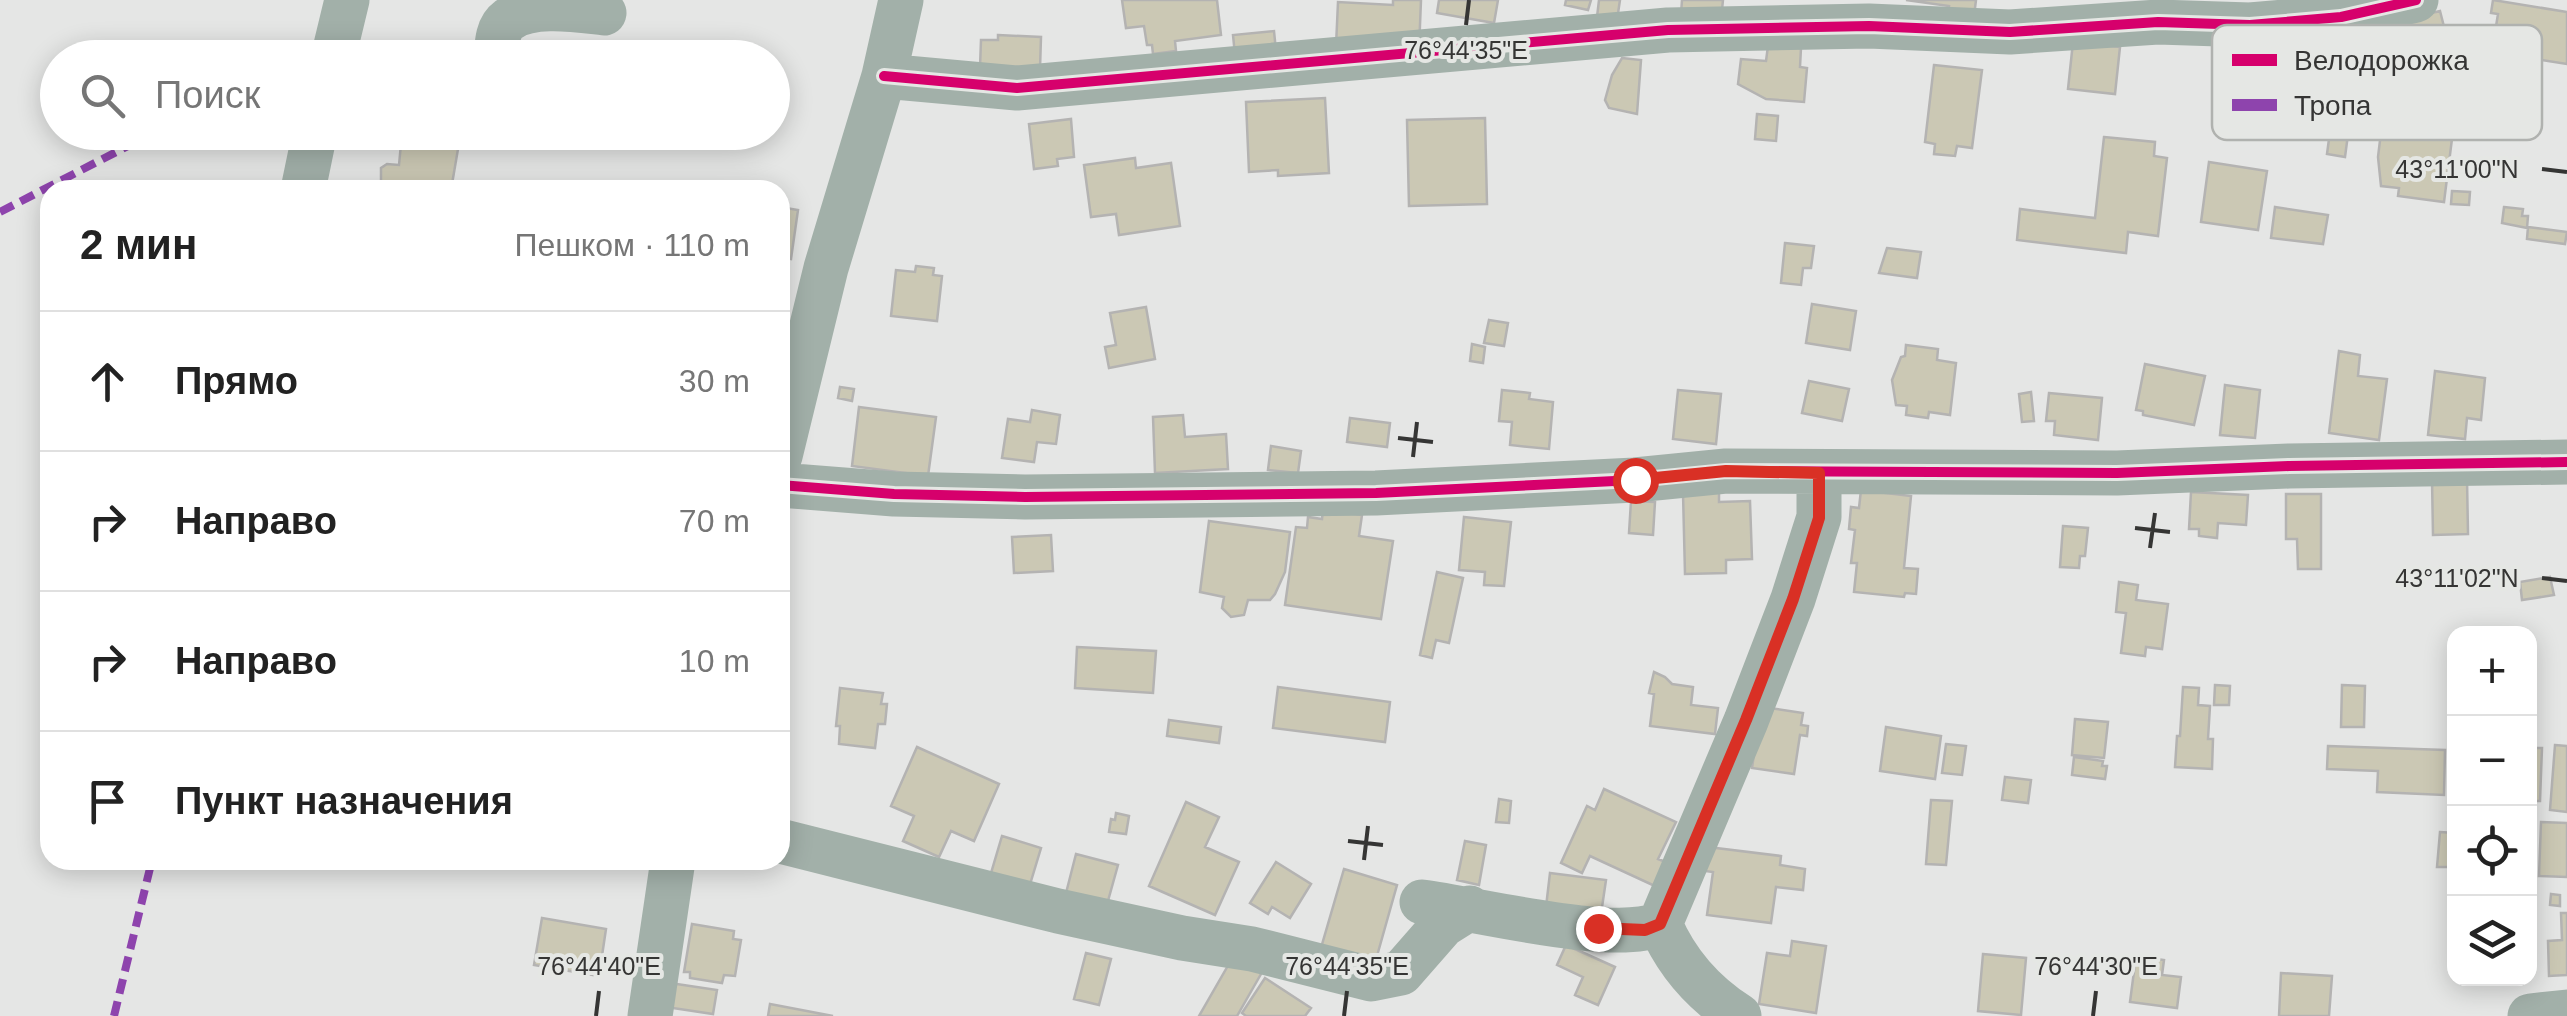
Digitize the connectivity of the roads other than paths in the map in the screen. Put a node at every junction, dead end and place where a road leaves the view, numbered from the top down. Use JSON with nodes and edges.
{"nodes":[{"id":1,"x":902,"y":0,"type":"edge"},
{"id":2,"x":2416,"y":0,"type":"edge"},
{"id":3,"x":604,"y":12,"type":"dead end"},
{"id":4,"x":498,"y":40,"type":"edge"},
{"id":5,"x":884,"y":76,"type":"junction"},
{"id":6,"x":312,"y":150,"type":"edge"},
{"id":7,"x":306,"y":180,"type":"edge"},
{"id":8,"x":790,"y":415,"type":"edge"},
{"id":9,"x":2567,"y":462,"type":"edge"},
{"id":10,"x":1819,"y":473,"type":"junction"},
{"id":11,"x":790,"y":486,"type":"edge"},
{"id":12,"x":790,"y":844,"type":"edge"},
{"id":13,"x":672,"y":870,"type":"edge"},
{"id":14,"x":1422,"y":902,"type":"dead end"},
{"id":15,"x":1470,"y":908,"type":"junction"},
{"id":16,"x":1660,"y":924,"type":"junction"},
{"id":17,"x":2567,"y":1012,"type":"edge"},
{"id":18,"x":650,"y":1016,"type":"edge"},
{"id":19,"x":1739,"y":1016,"type":"edge"},
{"id":20,"x":2530,"y":1016,"type":"edge"}],
"edges":[{"from":1,"to":5,"type":"street"},
{"from":2,"to":5,"type":"street"},
{"from":3,"to":4,"type":"street"},
{"from":5,"to":8,"type":"street"},
{"from":6,"to":7,"type":"street"},
{"from":9,"to":10,"type":"street"},
{"from":10,"to":11,"type":"street"},
{"from":10,"to":16,"type":"street"},
{"from":12,"to":15,"type":"street"},
{"from":13,"to":18,"type":"street"},
{"from":14,"to":15,"type":"street"},
{"from":15,"to":16,"type":"street"},
{"from":16,"to":19,"type":"street"},
{"from":17,"to":20,"type":"street"}]}
